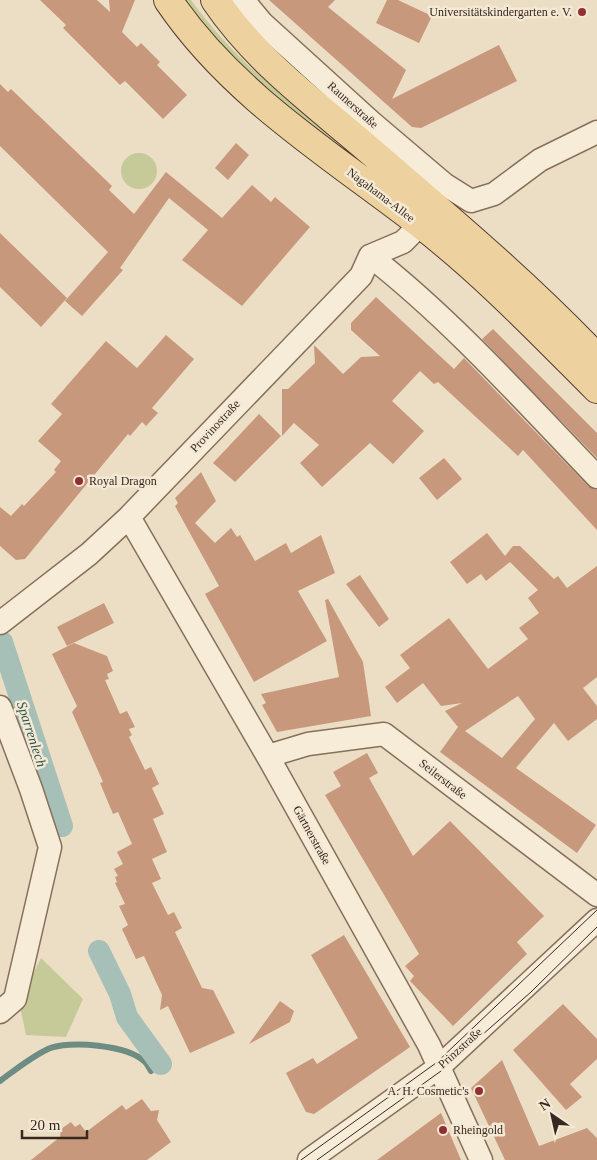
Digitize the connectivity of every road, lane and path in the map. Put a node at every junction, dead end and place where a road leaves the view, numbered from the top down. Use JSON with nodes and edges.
{"nodes":[{"id":1,"x":168,"y":0,"type":"edge"},
{"id":2,"x":216,"y":0,"type":"edge"},
{"id":3,"x":243,"y":0,"type":"edge"},
{"id":4,"x":597,"y":132,"type":"edge"},
{"id":5,"x":421,"y":224,"type":"junction"},
{"id":6,"x":370,"y":256,"type":"junction"},
{"id":7,"x":597,"y":358,"type":"edge"},
{"id":8,"x":597,"y":389,"type":"edge"},
{"id":9,"x":597,"y":477,"type":"edge"},
{"id":10,"x":129,"y":517,"type":"junction"},
{"id":11,"x":3,"y":621,"type":"edge"},
{"id":12,"x":0,"y":707,"type":"edge"},
{"id":13,"x":268,"y":756,"type":"junction"},
{"id":14,"x":597,"y":895,"type":"edge"},
{"id":15,"x":597,"y":920,"type":"edge"},
{"id":16,"x":0,"y":1012,"type":"edge"},
{"id":17,"x":439,"y":1067,"type":"junction"},
{"id":18,"x":309,"y":1160,"type":"edge"},
{"id":19,"x":481,"y":1160,"type":"edge"}],
"edges":[{"from":1,"to":5,"type":"main road","name":"Nagahama-Allee"},
{"from":2,"to":7,"type":"main road","name":"Nagahama-Allee"},
{"from":3,"to":4,"type":"street","name":"Raunerstraße"},
{"from":5,"to":6,"type":"street"},
{"from":5,"to":8,"type":"main road","name":"Nagahama-Allee"},
{"from":6,"to":9,"type":"street"},
{"from":6,"to":10,"type":"street","name":"Provinostraße"},
{"from":10,"to":11,"type":"street","name":"Provinostraße"},
{"from":10,"to":13,"type":"street","name":"Gärtnerstraße"},
{"from":12,"to":16,"type":"street"},
{"from":13,"to":14,"type":"street","name":"Seilerstraße"},
{"from":13,"to":17,"type":"street","name":"Gärtnerstraße"},
{"from":15,"to":17,"type":"street","name":"Prinzstraße"},
{"from":17,"to":18,"type":"street","name":"Prinzstraße"},
{"from":17,"to":19,"type":"street","name":"Gärtnerstraße"}]}
